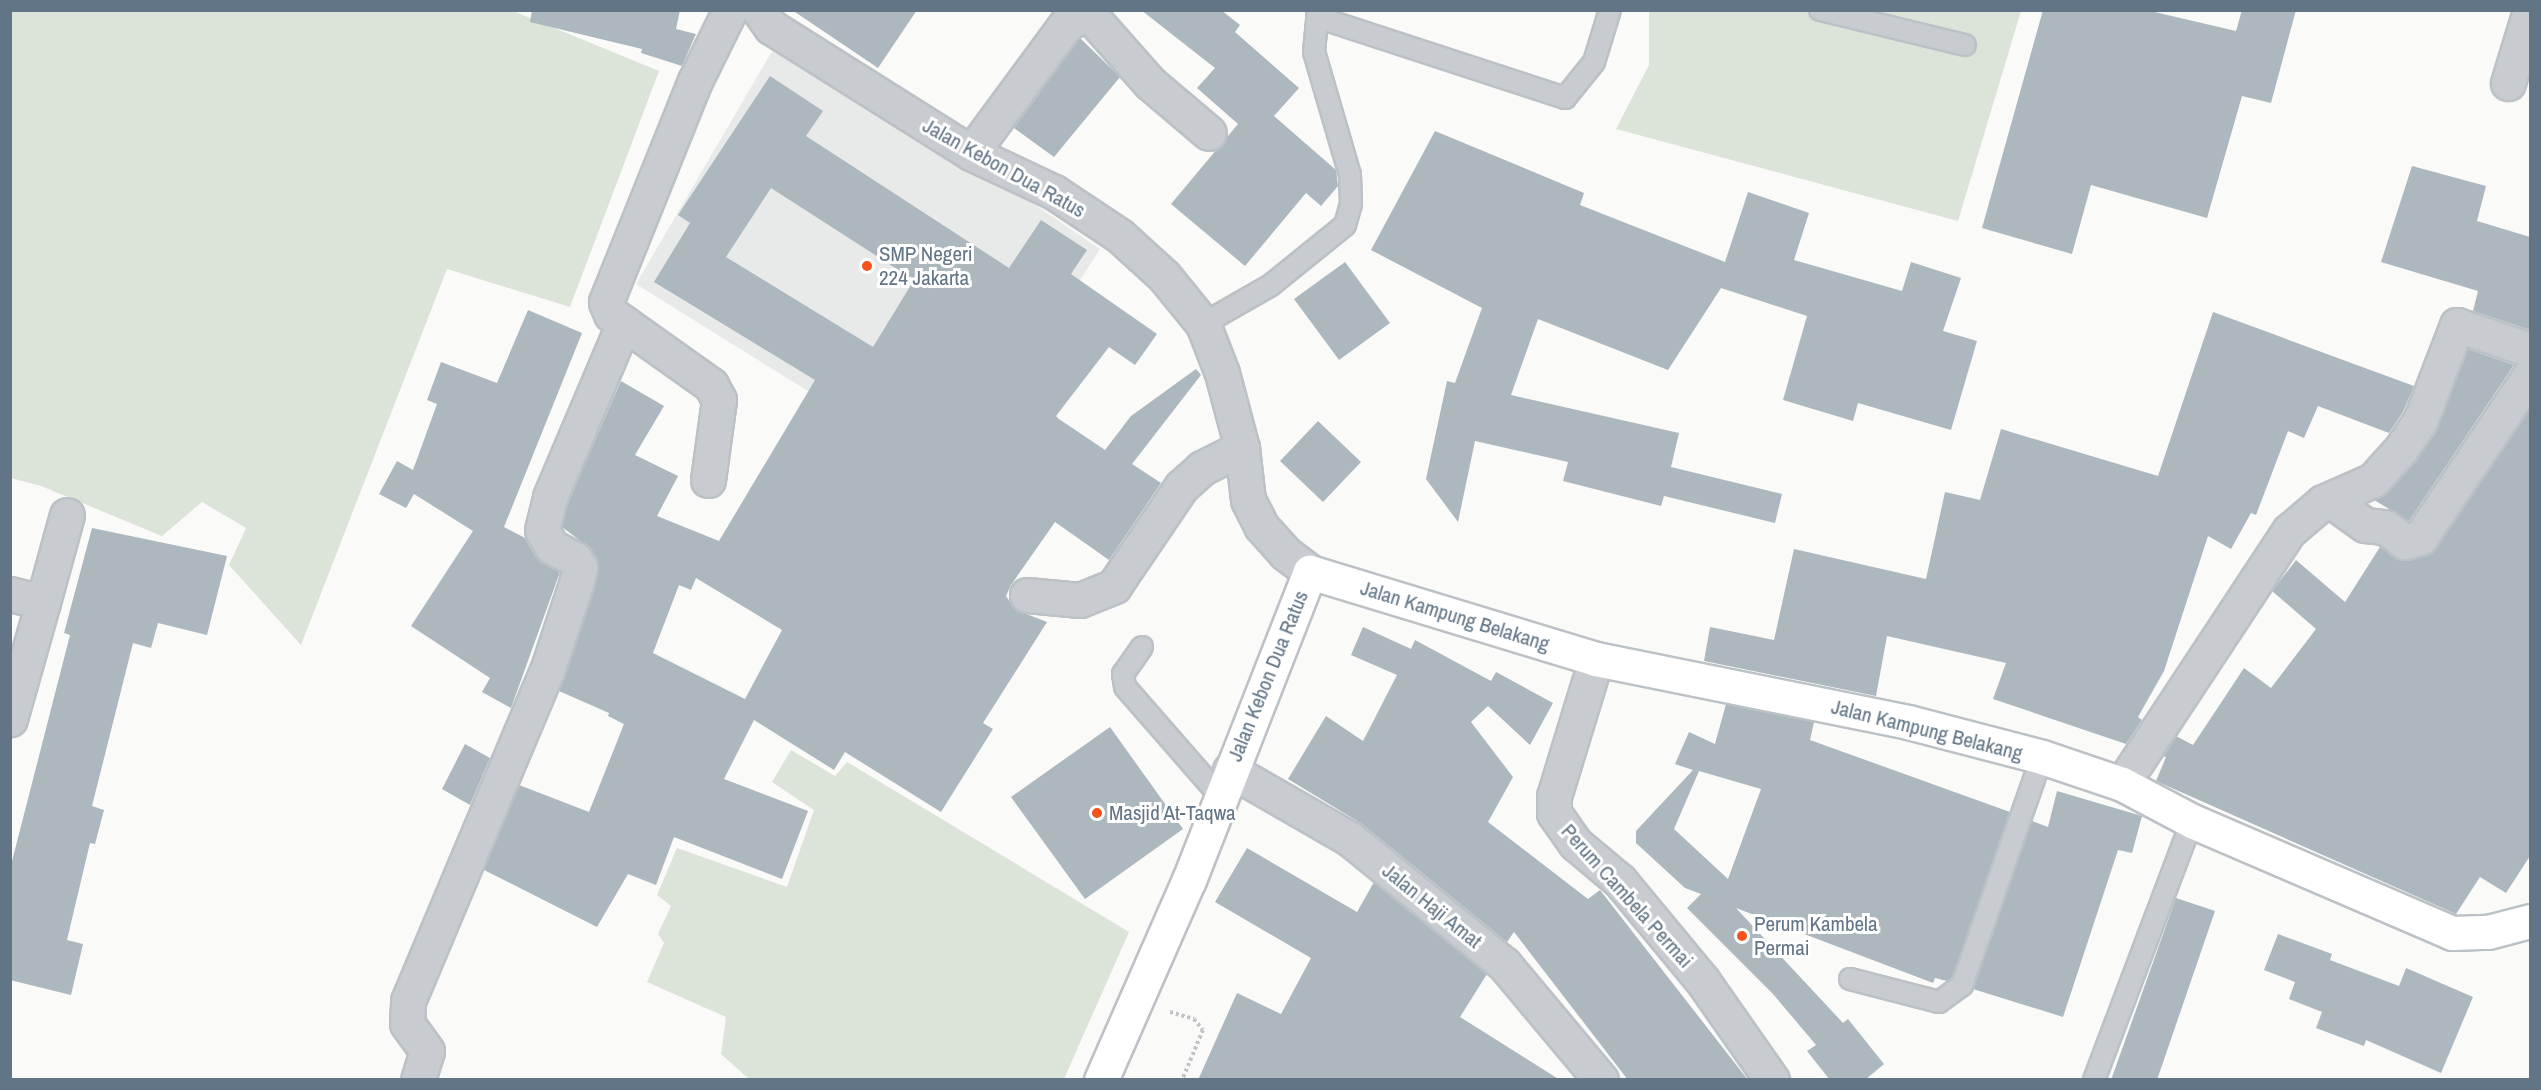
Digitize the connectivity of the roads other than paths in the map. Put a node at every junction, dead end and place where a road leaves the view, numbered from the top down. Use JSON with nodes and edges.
{"nodes":[{"id":1,"x":730,"y":10,"type":"edge"},
{"id":2,"x":759,"y":10,"type":"edge"},
{"id":3,"x":1610,"y":10,"type":"edge"},
{"id":4,"x":1820,"y":10,"type":"edge"},
{"id":5,"x":2530,"y":11,"type":"edge"},
{"id":6,"x":1318,"y":14,"type":"edge"},
{"id":7,"x":1965,"y":45,"type":"dead end"},
{"id":8,"x":2508,"y":83,"type":"dead end"},
{"id":9,"x":1209,"y":133,"type":"dead end"},
{"id":10,"x":971,"y":153,"type":"junction"},
{"id":11,"x":624,"y":323,"type":"junction"},
{"id":12,"x":1203,"y":324,"type":"junction"},
{"id":13,"x":2530,"y":350,"type":"edge"},
{"id":14,"x":2530,"y":375,"type":"edge"},
{"id":15,"x":1242,"y":448,"type":"junction"},
{"id":16,"x":708,"y":480,"type":"dead end"},
{"id":17,"x":2330,"y":500,"type":"junction"},
{"id":18,"x":67,"y":514,"type":"dead end"},
{"id":19,"x":1310,"y":572,"type":"junction"},
{"id":20,"x":10,"y":594,"type":"edge"},
{"id":21,"x":1028,"y":595,"type":"dead end"},
{"id":22,"x":43,"y":602,"type":"junction"},
{"id":23,"x":1142,"y":647,"type":"dead end"},
{"id":24,"x":1596,"y":659,"type":"junction"},
{"id":25,"x":10,"y":719,"type":"edge"},
{"id":26,"x":2042,"y":757,"type":"junction"},
{"id":27,"x":1226,"y":783,"type":"junction"},
{"id":28,"x":2122,"y":784,"type":"junction"},
{"id":29,"x":2192,"y":821,"type":"junction"},
{"id":30,"x":2528,"y":925,"type":"edge"},
{"id":31,"x":1850,"y":979,"type":"dead end"},
{"id":32,"x":418,"y":1080,"type":"edge"},
{"id":33,"x":1101,"y":1080,"type":"edge"},
{"id":34,"x":1601,"y":1080,"type":"edge"},
{"id":35,"x":1772,"y":1080,"type":"edge"},
{"id":36,"x":2094,"y":1080,"type":"edge"}],
"edges":[{"from":1,"to":11,"type":"street"},
{"from":2,"to":10,"type":"street","name":"Jalan Kebon Dua Ratus"},
{"from":3,"to":6,"type":"lane"},
{"from":4,"to":7,"type":"lane"},
{"from":5,"to":8,"type":"street"},
{"from":6,"to":12,"type":"lane"},
{"from":9,"to":10,"type":"street"},
{"from":10,"to":12,"type":"street","name":"Jalan Kebon Dua Ratus"},
{"from":11,"to":16,"type":"street"},
{"from":11,"to":32,"type":"street"},
{"from":12,"to":15,"type":"street","name":"Jalan Kebon Dua Ratus"},
{"from":13,"to":17,"type":"street"},
{"from":14,"to":17,"type":"street"},
{"from":15,"to":19,"type":"street","name":"Jalan Kebon Dua Ratus"},
{"from":15,"to":21,"type":"street"},
{"from":17,"to":28,"type":"street"},
{"from":18,"to":22,"type":"street"},
{"from":19,"to":24,"type":"street","name":"Jalan Kampung Belakang"},
{"from":19,"to":27,"type":"street","name":"Jalan Kebon Dua Ratus"},
{"from":20,"to":22,"type":"street"},
{"from":22,"to":25,"type":"street"},
{"from":23,"to":27,"type":"lane"},
{"from":24,"to":26,"type":"street","name":"Jalan Kampung Belakang"},
{"from":24,"to":35,"type":"street","name":"Perum Cambela Permai"},
{"from":26,"to":28,"type":"street","name":"Jalan Kampung Belakang"},
{"from":26,"to":31,"type":"lane"},
{"from":27,"to":33,"type":"street","name":"Jalan Kebon Dua Ratus"},
{"from":27,"to":34,"type":"street","name":"Jalan Haji Amat"},
{"from":28,"to":29,"type":"street","name":"Jalan Kampung Belakang"},
{"from":29,"to":30,"type":"street","name":"Jalan Kampung Belakang"},
{"from":29,"to":36,"type":"lane"}]}
